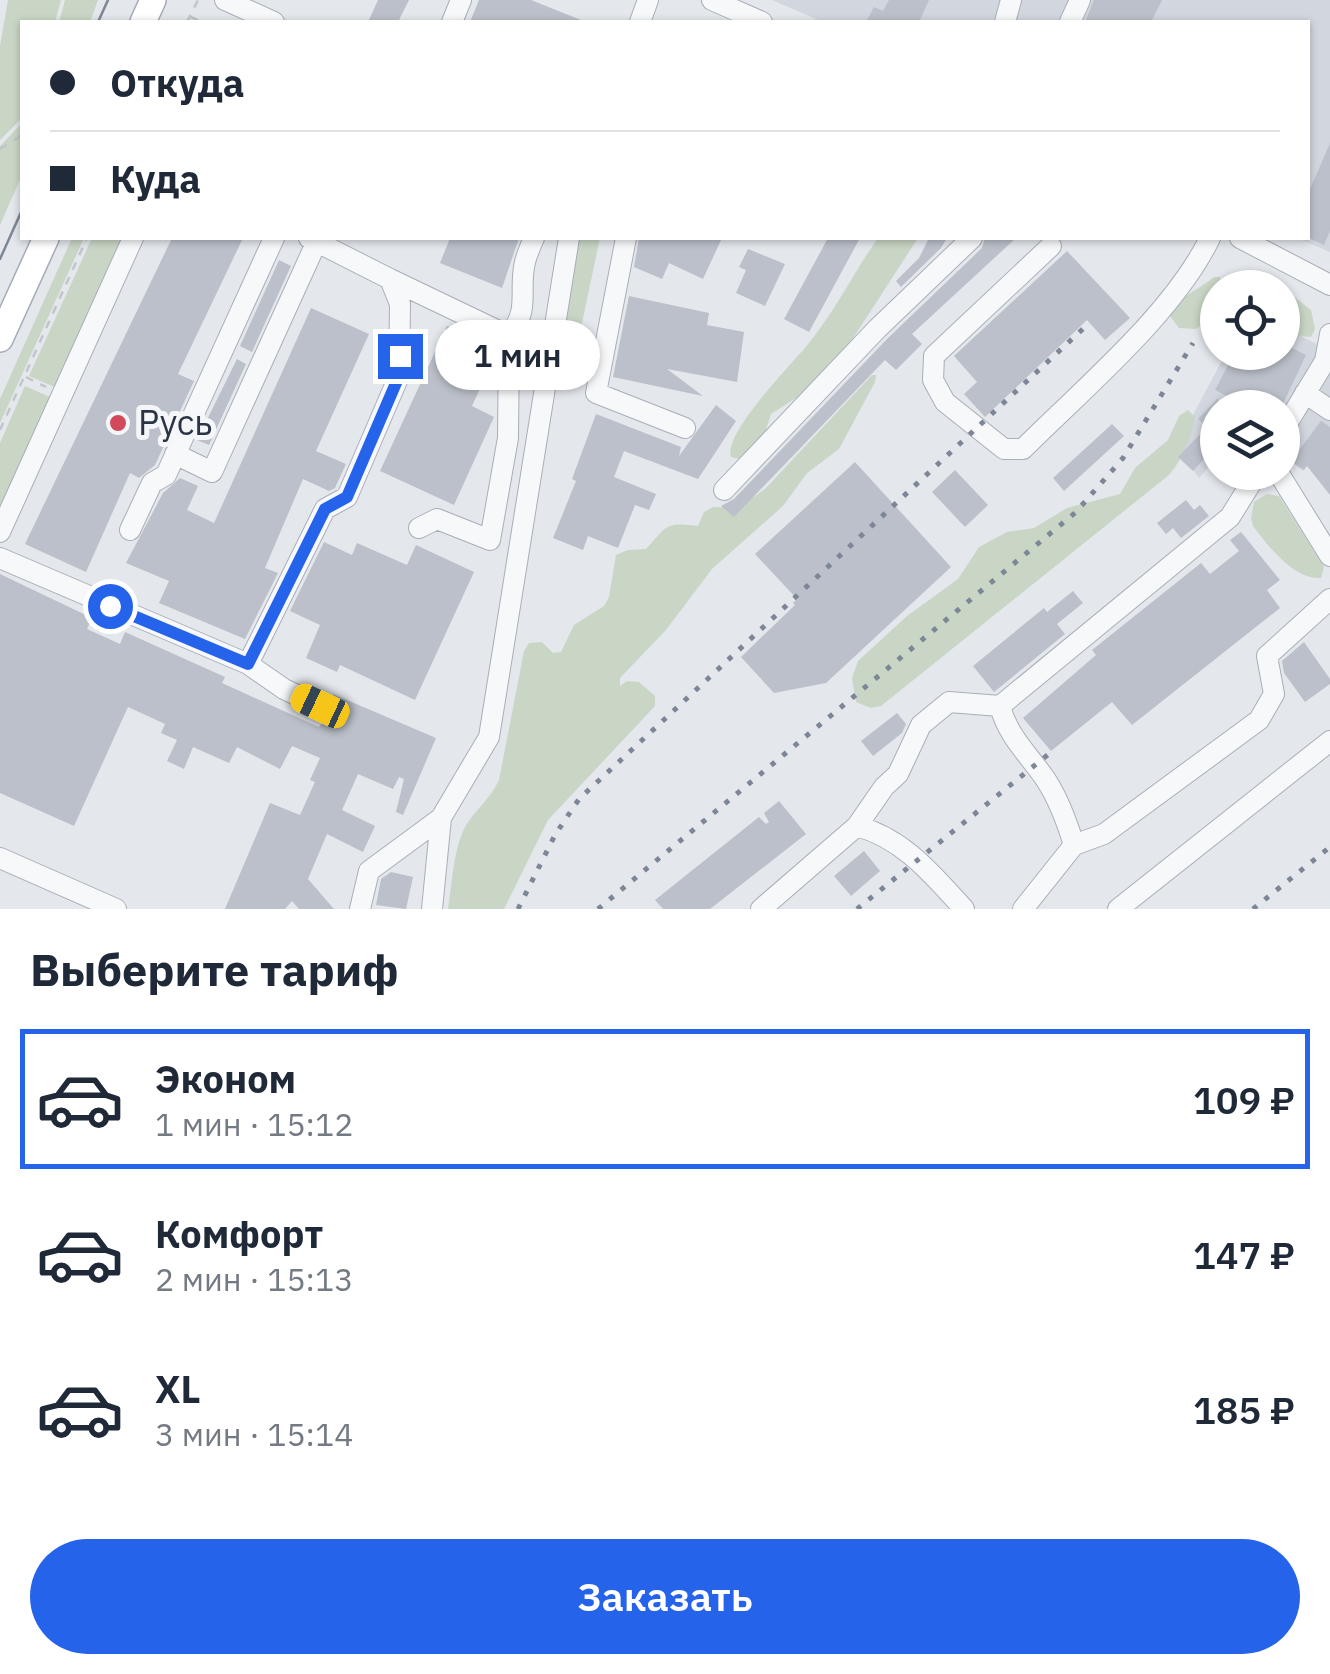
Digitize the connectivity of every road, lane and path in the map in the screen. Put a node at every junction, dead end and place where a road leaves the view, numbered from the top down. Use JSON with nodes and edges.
{"nodes":[{"id":1,"x":198,"y":0,"type":"edge"},
{"id":2,"x":225,"y":0,"type":"edge"},
{"id":3,"x":716,"y":9,"type":"edge"},
{"id":4,"x":190,"y":17,"type":"junction"},
{"id":5,"x":188,"y":20,"type":"edge"},
{"id":6,"x":197,"y":20,"type":"edge"},
{"id":7,"x":270,"y":20,"type":"edge"},
{"id":8,"x":755,"y":20,"type":"edge"},
{"id":9,"x":45,"y":240,"type":"edge"},
{"id":10,"x":86,"y":240,"type":"edge"},
{"id":11,"x":133,"y":240,"type":"edge"},
{"id":12,"x":273,"y":240,"type":"edge"},
{"id":13,"x":313,"y":240,"type":"edge"},
{"id":14,"x":533,"y":240,"type":"edge"},
{"id":15,"x":569,"y":240,"type":"edge"},
{"id":16,"x":626,"y":240,"type":"edge"},
{"id":17,"x":970,"y":240,"type":"edge"},
{"id":18,"x":1209,"y":240,"type":"edge"},
{"id":19,"x":1243,"y":240,"type":"edge"},
{"id":20,"x":1051,"y":246,"type":"dead end"},
{"id":21,"x":390,"y":279,"type":"junction"},
{"id":22,"x":1329,"y":289,"type":"edge"},
{"id":23,"x":1330,"y":334,"type":"edge"},
{"id":24,"x":509,"y":336,"type":"junction"},
{"id":25,"x":0,"y":339,"type":"edge"},
{"id":26,"x":24,"y":377,"type":"junction"},
{"id":27,"x":61,"y":394,"type":"junction"},
{"id":28,"x":1305,"y":394,"type":"junction"},
{"id":29,"x":1300,"y":402,"type":"edge"},
{"id":30,"x":1330,"y":410,"type":"edge"},
{"id":31,"x":684,"y":428,"type":"dead end"},
{"id":32,"x":0,"y":430,"type":"edge"},
{"id":33,"x":176,"y":454,"type":"junction"},
{"id":34,"x":724,"y":490,"type":"dead end"},
{"id":35,"x":1247,"y":490,"type":"edge"},
{"id":36,"x":1289,"y":490,"type":"edge"},
{"id":37,"x":419,"y":528,"type":"dead end"},
{"id":38,"x":130,"y":530,"type":"dead end"},
{"id":39,"x":0,"y":532,"type":"edge"},
{"id":40,"x":1330,"y":556,"type":"edge"},
{"id":41,"x":0,"y":558,"type":"edge"},
{"id":42,"x":1330,"y":599,"type":"edge"},
{"id":43,"x":248,"y":664,"type":"junction"},
{"id":44,"x":320,"y":706,"type":"dead end"},
{"id":45,"x":1000,"y":706,"type":"junction"},
{"id":46,"x":1330,"y":741,"type":"edge"},
{"id":47,"x":442,"y":818,"type":"junction"},
{"id":48,"x":857,"y":826,"type":"junction"},
{"id":49,"x":1074,"y":845,"type":"junction"},
{"id":50,"x":0,"y":858,"type":"edge"},
{"id":51,"x":116,"y":909,"type":"edge"},
{"id":52,"x":360,"y":909,"type":"edge"},
{"id":53,"x":432,"y":909,"type":"edge"},
{"id":54,"x":761,"y":909,"type":"edge"},
{"id":55,"x":964,"y":909,"type":"edge"},
{"id":56,"x":1023,"y":909,"type":"edge"},
{"id":57,"x":1118,"y":909,"type":"edge"}],
"edges":[{"from":1,"to":4,"type":"path"},
{"from":2,"to":7,"type":"street"},
{"from":3,"to":8,"type":"street"},
{"from":4,"to":5,"type":"path"},
{"from":4,"to":6,"type":"path"},
{"from":9,"to":25,"type":"main road"},
{"from":10,"to":26,"type":"path"},
{"from":11,"to":27,"type":"street"},
{"from":12,"to":33,"type":"street"},
{"from":13,"to":21,"type":"street"},
{"from":13,"to":33,"type":"street"},
{"from":14,"to":24,"type":"street"},
{"from":15,"to":47,"type":"street"},
{"from":16,"to":31,"type":"street"},
{"from":17,"to":34,"type":"street"},
{"from":18,"to":20,"type":"street"},
{"from":19,"to":22,"type":"street"},
{"from":21,"to":24,"type":"street"},
{"from":21,"to":43,"type":"street"},
{"from":23,"to":28,"type":"street"},
{"from":24,"to":37,"type":"street"},
{"from":26,"to":27,"type":"path"},
{"from":26,"to":32,"type":"path"},
{"from":27,"to":39,"type":"street"},
{"from":28,"to":29,"type":"street"},
{"from":28,"to":30,"type":"street"},
{"from":33,"to":38,"type":"street"},
{"from":35,"to":45,"type":"street"},
{"from":36,"to":40,"type":"street"},
{"from":41,"to":43,"type":"street"},
{"from":42,"to":49,"type":"street"},
{"from":43,"to":44,"type":"street"},
{"from":45,"to":48,"type":"street"},
{"from":45,"to":49,"type":"street"},
{"from":46,"to":57,"type":"street"},
{"from":47,"to":52,"type":"street"},
{"from":47,"to":53,"type":"street"},
{"from":48,"to":54,"type":"street"},
{"from":48,"to":55,"type":"street"},
{"from":49,"to":56,"type":"street"},
{"from":50,"to":51,"type":"street"}]}
